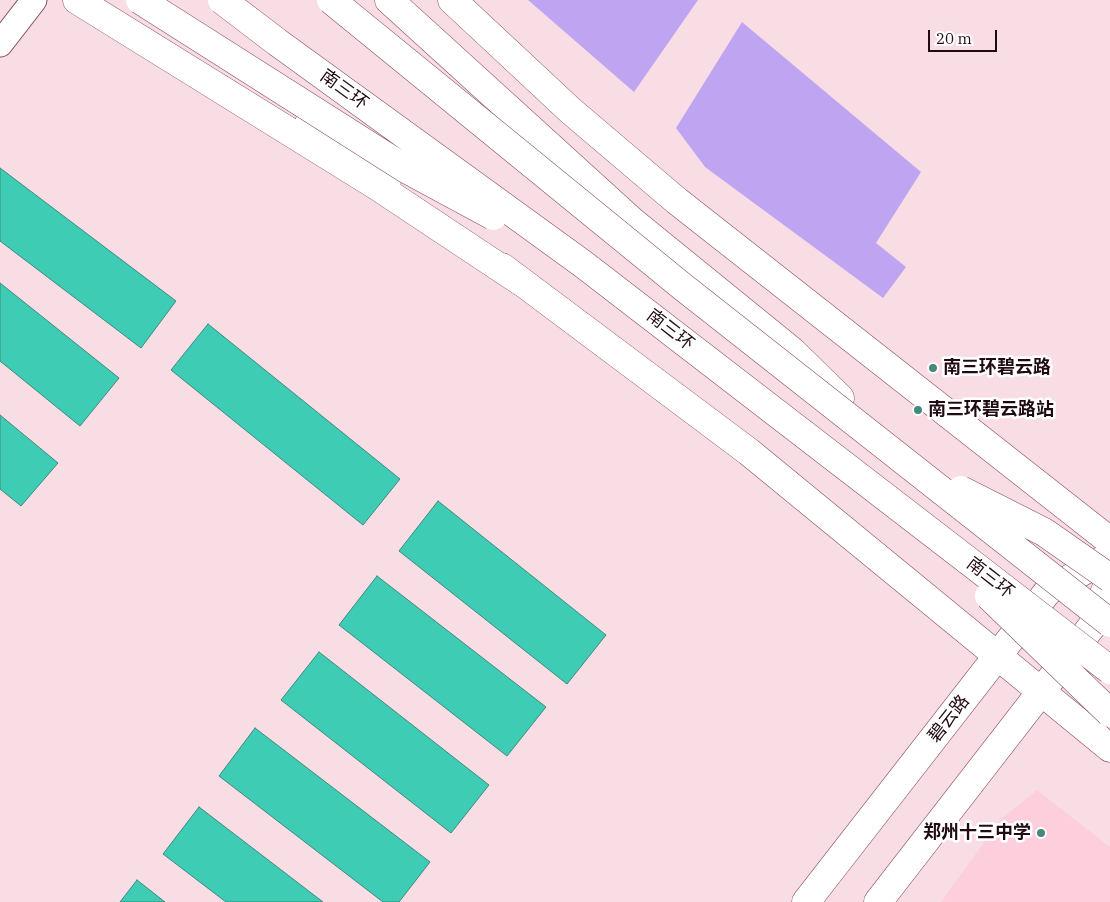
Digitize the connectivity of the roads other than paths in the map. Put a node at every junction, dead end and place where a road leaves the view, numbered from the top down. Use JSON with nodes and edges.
{"nodes":[{"id":1,"x":34,"y":0,"type":"edge"},
{"id":2,"x":77,"y":0,"type":"edge"},
{"id":3,"x":140,"y":0,"type":"edge"},
{"id":4,"x":164,"y":0,"type":"edge"},
{"id":5,"x":222,"y":0,"type":"edge"},
{"id":6,"x":331,"y":0,"type":"edge"},
{"id":7,"x":390,"y":0,"type":"edge"},
{"id":8,"x":452,"y":0,"type":"edge"},
{"id":9,"x":0,"y":44,"type":"edge"},
{"id":10,"x":323,"y":116,"type":"junction"},
{"id":11,"x":583,"y":264,"type":"junction"},
{"id":12,"x":520,"y":281,"type":"junction"},
{"id":13,"x":907,"y":463,"type":"junction"},
{"id":14,"x":890,"y":501,"type":"junction"},
{"id":15,"x":1110,"y":541,"type":"edge"},
{"id":16,"x":1110,"y":556,"type":"edge"},
{"id":17,"x":1110,"y":578,"type":"edge"},
{"id":18,"x":1110,"y":623,"type":"edge"},
{"id":19,"x":998,"y":656,"type":"junction"},
{"id":20,"x":1110,"y":670,"type":"edge"},
{"id":21,"x":1041,"y":692,"type":"junction"},
{"id":22,"x":1110,"y":713,"type":"edge"},
{"id":23,"x":1110,"y":748,"type":"edge"},
{"id":24,"x":806,"y":902,"type":"edge"},
{"id":25,"x":878,"y":902,"type":"edge"}],
"edges":[{"from":1,"to":9,"type":"street"},
{"from":2,"to":12,"type":"main road"},
{"from":3,"to":10,"type":"main road","bridge":true},
{"from":4,"to":10,"type":"main road","bridge":true},
{"from":4,"to":12,"type":"main road"},
{"from":5,"to":11,"type":"main road","name":"南三环","bridge":true},
{"from":6,"to":13,"type":"main road","bridge":true},
{"from":7,"to":13,"type":"main road","bridge":true},
{"from":8,"to":15,"type":"main road"},
{"from":10,"to":11,"type":"main road","bridge":true},
{"from":11,"to":14,"type":"main road","name":"南三环","bridge":true},
{"from":12,"to":19,"type":"main road"},
{"from":13,"to":17,"type":"main road","bridge":true},
{"from":13,"to":18,"type":"main road","bridge":true},
{"from":14,"to":20,"type":"main road","name":"南三环","bridge":true},
{"from":14,"to":22,"type":"main road","bridge":true},
{"from":16,"to":19,"type":"main road","name":"碧云路"},
{"from":17,"to":21,"type":"main road"},
{"from":19,"to":21,"type":"main road"},
{"from":19,"to":24,"type":"main road","name":"碧云路"},
{"from":21,"to":23,"type":"main road"},
{"from":21,"to":25,"type":"main road"}]}
